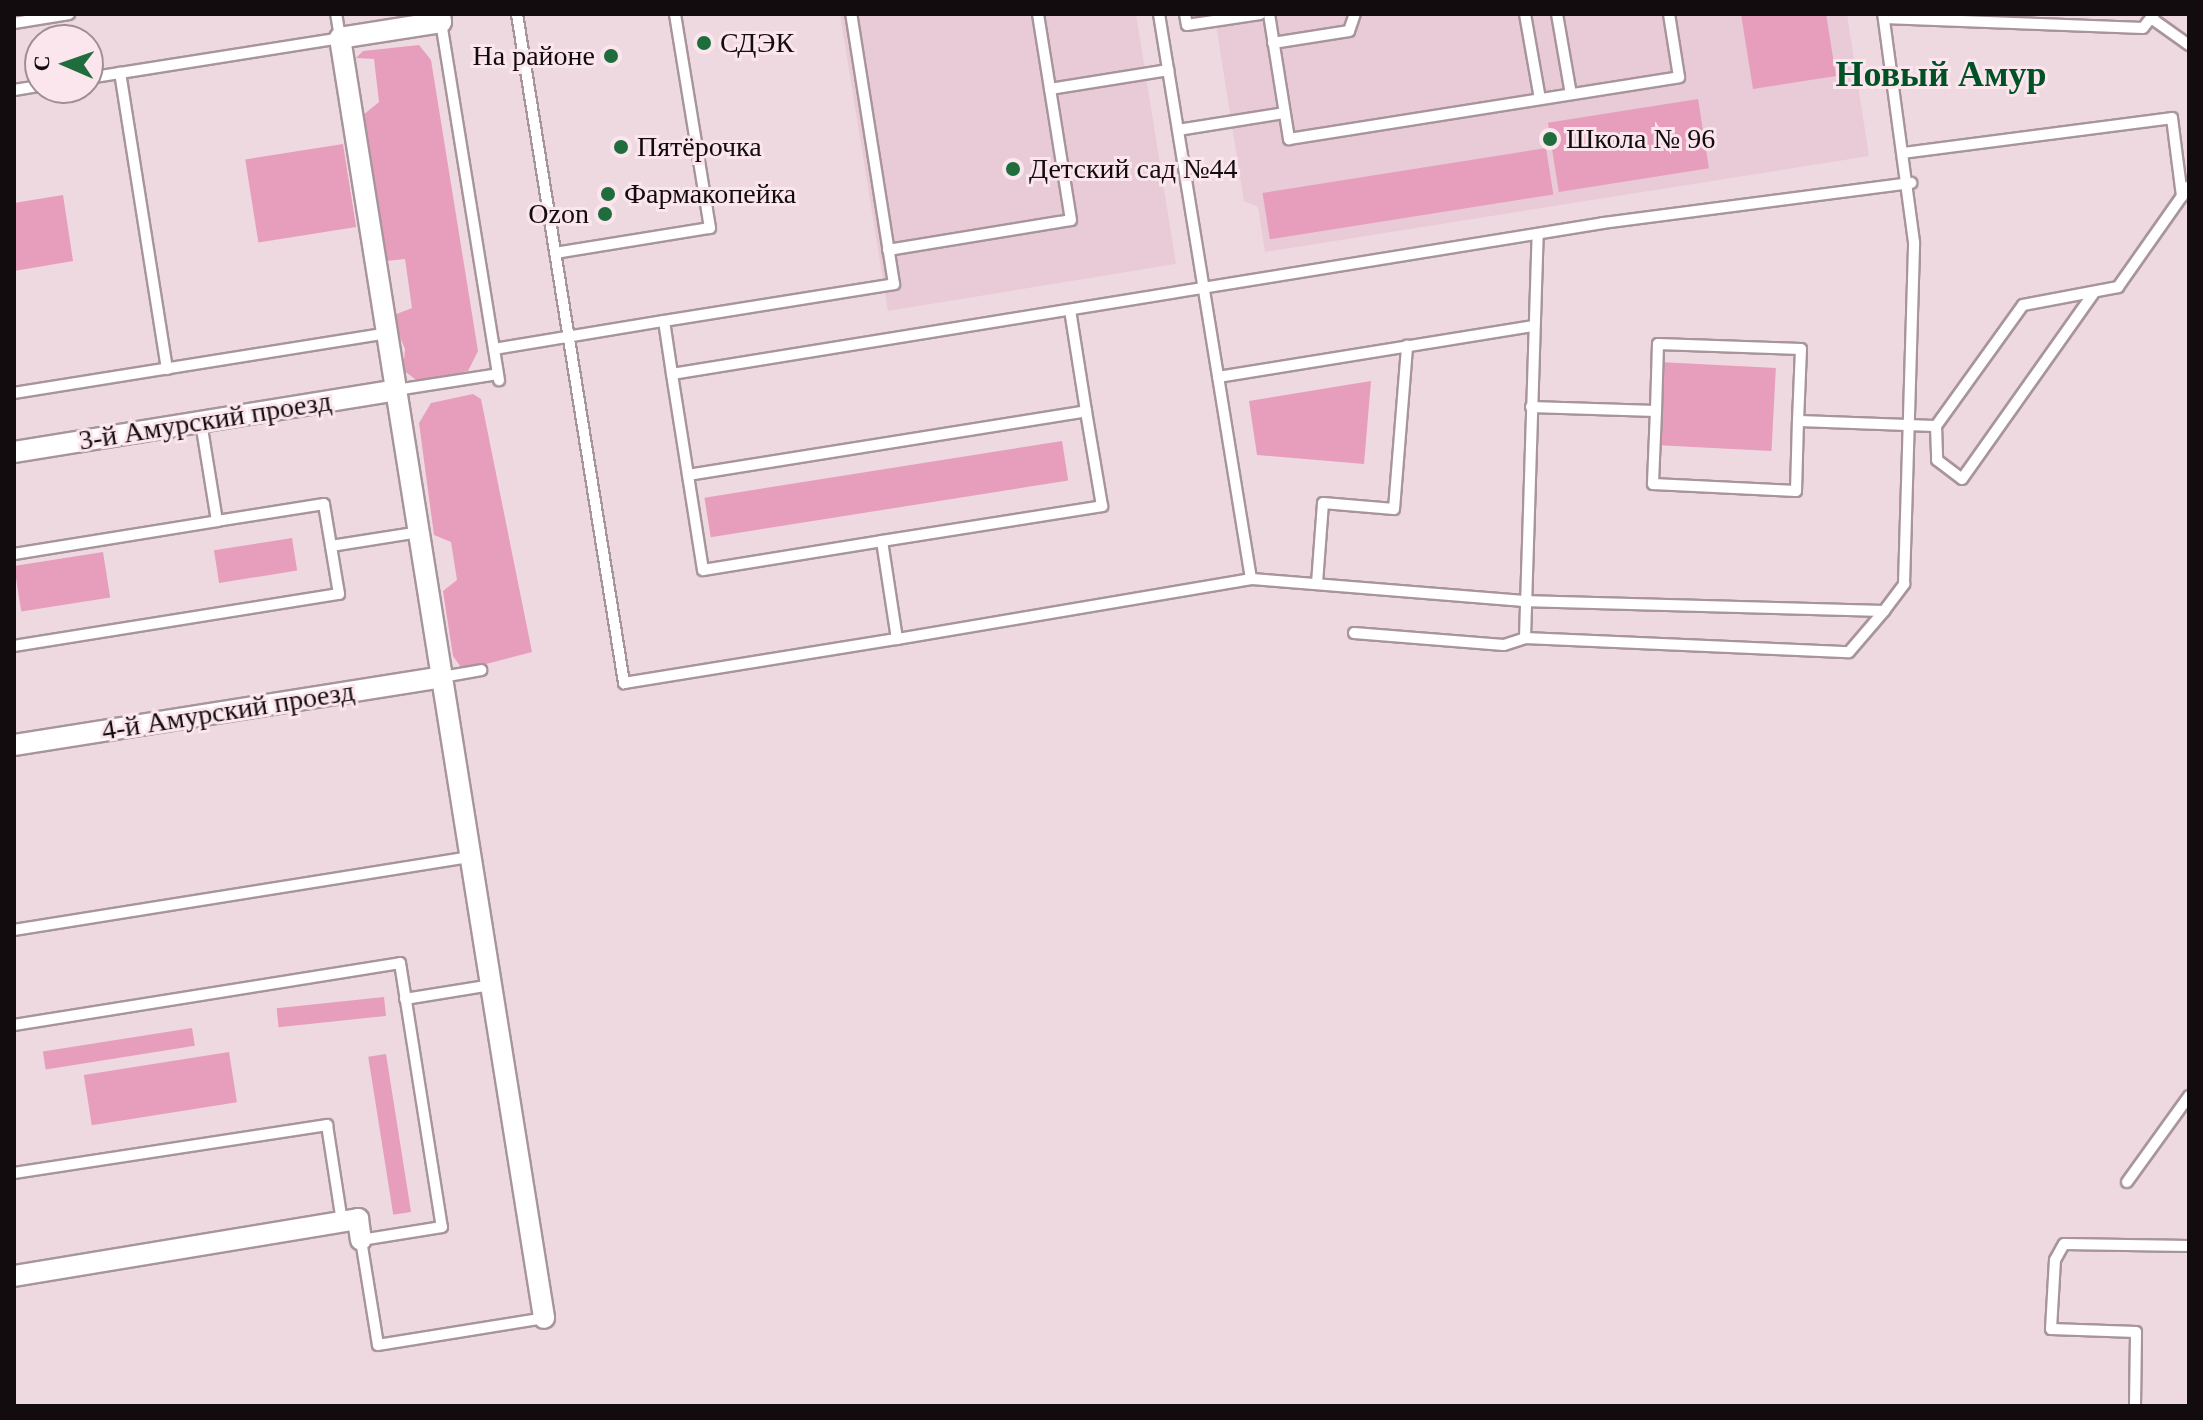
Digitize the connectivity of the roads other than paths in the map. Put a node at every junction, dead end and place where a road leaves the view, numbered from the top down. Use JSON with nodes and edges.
{"nodes":[{"id":1,"x":69,"y":14,"type":"edge"},
{"id":2,"x":336,"y":14,"type":"edge"},
{"id":3,"x":517,"y":14,"type":"edge"},
{"id":4,"x":675,"y":14,"type":"edge"},
{"id":5,"x":851,"y":14,"type":"edge"},
{"id":6,"x":1038,"y":14,"type":"edge"},
{"id":7,"x":1159,"y":14,"type":"edge"},
{"id":8,"x":1185,"y":14,"type":"edge"},
{"id":9,"x":1260,"y":14,"type":"edge"},
{"id":10,"x":1269,"y":14,"type":"edge"},
{"id":11,"x":1355,"y":14,"type":"edge"},
{"id":12,"x":1525,"y":14,"type":"edge"},
{"id":13,"x":1557,"y":14,"type":"edge"},
{"id":14,"x":1669,"y":14,"type":"edge"},
{"id":15,"x":1884,"y":16,"type":"edge"},
{"id":16,"x":2152,"y":16,"type":"edge"},
{"id":17,"x":441,"y":18,"type":"edge"},
{"id":18,"x":14,"y":23,"type":"edge"},
{"id":19,"x":340,"y":38,"type":"junction"},
{"id":20,"x":1273,"y":43,"type":"junction"},
{"id":21,"x":2189,"y":45,"type":"edge"},
{"id":22,"x":1168,"y":70,"type":"junction"},
{"id":23,"x":120,"y":73,"type":"junction"},
{"id":24,"x":104,"y":76,"type":"edge"},
{"id":25,"x":1050,"y":89,"type":"junction"},
{"id":26,"x":1571,"y":94,"type":"junction"},
{"id":27,"x":1540,"y":99,"type":"junction"},
{"id":28,"x":1284,"y":113,"type":"junction"},
{"id":29,"x":1178,"y":130,"type":"junction"},
{"id":30,"x":1903,"y":153,"type":"junction"},
{"id":31,"x":1911,"y":183,"type":"junction"},
{"id":32,"x":2189,"y":186,"type":"edge"},
{"id":33,"x":2182,"y":196,"type":"junction"},
{"id":34,"x":1538,"y":234,"type":"junction"},
{"id":35,"x":888,"y":250,"type":"junction"},
{"id":36,"x":555,"y":253,"type":"junction"},
{"id":37,"x":1204,"y":288,"type":"junction"},
{"id":38,"x":2093,"y":294,"type":"junction"},
{"id":39,"x":1070,"y":310,"type":"junction"},
{"id":40,"x":664,"y":321,"type":"junction"},
{"id":41,"x":1534,"y":326,"type":"junction"},
{"id":42,"x":387,"y":333,"type":"junction"},
{"id":43,"x":569,"y":337,"type":"junction"},
{"id":44,"x":1407,"y":346,"type":"junction"},
{"id":45,"x":494,"y":349,"type":"junction"},
{"id":46,"x":167,"y":369,"type":"junction"},
{"id":47,"x":672,"y":374,"type":"junction"},
{"id":48,"x":1218,"y":377,"type":"junction"},
{"id":49,"x":396,"y":390,"type":"junction"},
{"id":50,"x":14,"y":393,"type":"edge"},
{"id":51,"x":1531,"y":407,"type":"junction"},
{"id":52,"x":1086,"y":411,"type":"junction"},
{"id":53,"x":1656,"y":411,"type":"junction"},
{"id":54,"x":1798,"y":421,"type":"junction"},
{"id":55,"x":201,"y":422,"type":"junction"},
{"id":56,"x":1908,"y":426,"type":"junction"},
{"id":57,"x":1936,"y":426,"type":"junction"},
{"id":58,"x":14,"y":452,"type":"edge"},
{"id":59,"x":688,"y":475,"type":"junction"},
{"id":60,"x":217,"y":521,"type":"junction"},
{"id":61,"x":419,"y":532,"type":"junction"},
{"id":62,"x":882,"y":541,"type":"junction"},
{"id":63,"x":331,"y":546,"type":"junction"},
{"id":64,"x":14,"y":554,"type":"edge"},
{"id":65,"x":1251,"y":579,"type":"junction"},
{"id":66,"x":1317,"y":583,"type":"junction"},
{"id":67,"x":1522,"y":601,"type":"junction"},
{"id":68,"x":1884,"y":611,"type":"junction"},
{"id":69,"x":1354,"y":633,"type":"dead end"},
{"id":70,"x":1525,"y":638,"type":"junction"},
{"id":71,"x":897,"y":639,"type":"junction"},
{"id":72,"x":14,"y":646,"type":"edge"},
{"id":73,"x":481,"y":670,"type":"dead end"},
{"id":74,"x":442,"y":677,"type":"junction"},
{"id":75,"x":14,"y":745,"type":"edge"},
{"id":76,"x":470,"y":857,"type":"junction"},
{"id":77,"x":14,"y":930,"type":"edge"},
{"id":78,"x":491,"y":985,"type":"junction"},
{"id":79,"x":405,"y":999,"type":"junction"},
{"id":80,"x":14,"y":1025,"type":"edge"},
{"id":81,"x":2189,"y":1096,"type":"edge"},
{"id":82,"x":14,"y":1173,"type":"edge"},
{"id":83,"x":2127,"y":1182,"type":"dead end"},
{"id":84,"x":342,"y":1222,"type":"junction"},
{"id":85,"x":361,"y":1240,"type":"junction"},
{"id":86,"x":2189,"y":1246,"type":"edge"},
{"id":87,"x":14,"y":1276,"type":"edge"},
{"id":88,"x":544,"y":1318,"type":"joint"},
{"id":89,"x":2135,"y":1406,"type":"edge"}],
"edges":[{"from":1,"to":18,"type":"lane"},
{"from":2,"to":19,"type":"lane"},
{"from":3,"to":36,"type":"lane"},
{"from":4,"to":36,"type":"lane"},
{"from":5,"to":35,"type":"lane"},
{"from":6,"to":25,"type":"lane"},
{"from":7,"to":22,"type":"lane"},
{"from":8,"to":9,"type":"lane"},
{"from":10,"to":20,"type":"lane"},
{"from":11,"to":20,"type":"lane"},
{"from":12,"to":27,"type":"lane"},
{"from":13,"to":26,"type":"lane"},
{"from":14,"to":26,"type":"lane"},
{"from":15,"to":16,"type":"lane"},
{"from":15,"to":30,"type":"lane"},
{"from":16,"to":21,"type":"lane"},
{"from":17,"to":19,"type":"street"},
{"from":17,"to":45,"type":"lane"},
{"from":19,"to":23,"type":"lane"},
{"from":19,"to":42,"type":"street"},
{"from":20,"to":28,"type":"lane"},
{"from":22,"to":25,"type":"lane"},
{"from":22,"to":29,"type":"lane"},
{"from":23,"to":24,"type":"lane"},
{"from":23,"to":46,"type":"lane"},
{"from":25,"to":35,"type":"lane"},
{"from":26,"to":27,"type":"lane"},
{"from":27,"to":28,"type":"lane"},
{"from":28,"to":29,"type":"lane"},
{"from":29,"to":37,"type":"lane"},
{"from":30,"to":31,"type":"lane"},
{"from":30,"to":33,"type":"lane"},
{"from":31,"to":34,"type":"lane"},
{"from":31,"to":56,"type":"lane"},
{"from":32,"to":33,"type":"lane"},
{"from":33,"to":38,"type":"lane"},
{"from":34,"to":37,"type":"lane"},
{"from":34,"to":41,"type":"lane"},
{"from":35,"to":40,"type":"lane"},
{"from":36,"to":43,"type":"lane"},
{"from":37,"to":39,"type":"lane"},
{"from":37,"to":48,"type":"lane"},
{"from":38,"to":57,"type":"lane"},
{"from":38,"to":57,"type":"lane"},
{"from":39,"to":47,"type":"lane"},
{"from":39,"to":52,"type":"lane"},
{"from":40,"to":43,"type":"lane"},
{"from":40,"to":47,"type":"lane"},
{"from":41,"to":44,"type":"lane"},
{"from":41,"to":51,"type":"lane"},
{"from":42,"to":46,"type":"lane","name":"3-й Амурский проезд"},
{"from":42,"to":49,"type":"street"},
{"from":43,"to":45,"type":"lane"},
{"from":43,"to":71,"type":"lane"},
{"from":44,"to":48,"type":"lane"},
{"from":44,"to":66,"type":"lane"},
{"from":45,"to":49,"type":"lane"},
{"from":46,"to":50,"type":"lane","name":"3-й Амурский проезд"},
{"from":47,"to":59,"type":"lane"},
{"from":48,"to":65,"type":"lane"},
{"from":49,"to":55,"type":"street","name":"3-й Амурский проезд"},
{"from":49,"to":61,"type":"street"},
{"from":51,"to":53,"type":"lane"},
{"from":51,"to":67,"type":"lane"},
{"from":52,"to":59,"type":"lane"},
{"from":52,"to":62,"type":"lane"},
{"from":53,"to":54,"type":"lane"},
{"from":53,"to":54,"type":"lane"},
{"from":54,"to":56,"type":"lane"},
{"from":55,"to":58,"type":"street","name":"3-й Амурский проезд"},
{"from":55,"to":60,"type":"lane"},
{"from":56,"to":57,"type":"lane"},
{"from":56,"to":68,"type":"lane"},
{"from":59,"to":62,"type":"lane"},
{"from":60,"to":63,"type":"lane"},
{"from":60,"to":64,"type":"lane"},
{"from":61,"to":63,"type":"lane"},
{"from":61,"to":74,"type":"street"},
{"from":62,"to":71,"type":"lane"},
{"from":63,"to":72,"type":"lane"},
{"from":65,"to":66,"type":"lane"},
{"from":65,"to":71,"type":"lane"},
{"from":66,"to":67,"type":"lane"},
{"from":67,"to":68,"type":"lane"},
{"from":67,"to":70,"type":"lane"},
{"from":68,"to":70,"type":"lane"},
{"from":69,"to":70,"type":"lane"},
{"from":73,"to":74,"type":"lane"},
{"from":74,"to":75,"type":"street","name":"4-й Амурский проезд"},
{"from":74,"to":76,"type":"street"},
{"from":76,"to":77,"type":"lane"},
{"from":76,"to":78,"type":"street"},
{"from":78,"to":79,"type":"lane"},
{"from":78,"to":88,"type":"street"},
{"from":79,"to":80,"type":"lane"},
{"from":79,"to":85,"type":"lane"},
{"from":81,"to":83,"type":"lane"},
{"from":82,"to":84,"type":"lane"},
{"from":84,"to":85,"type":"street"},
{"from":84,"to":87,"type":"street"},
{"from":85,"to":88,"type":"lane"},
{"from":86,"to":89,"type":"lane"}]}
